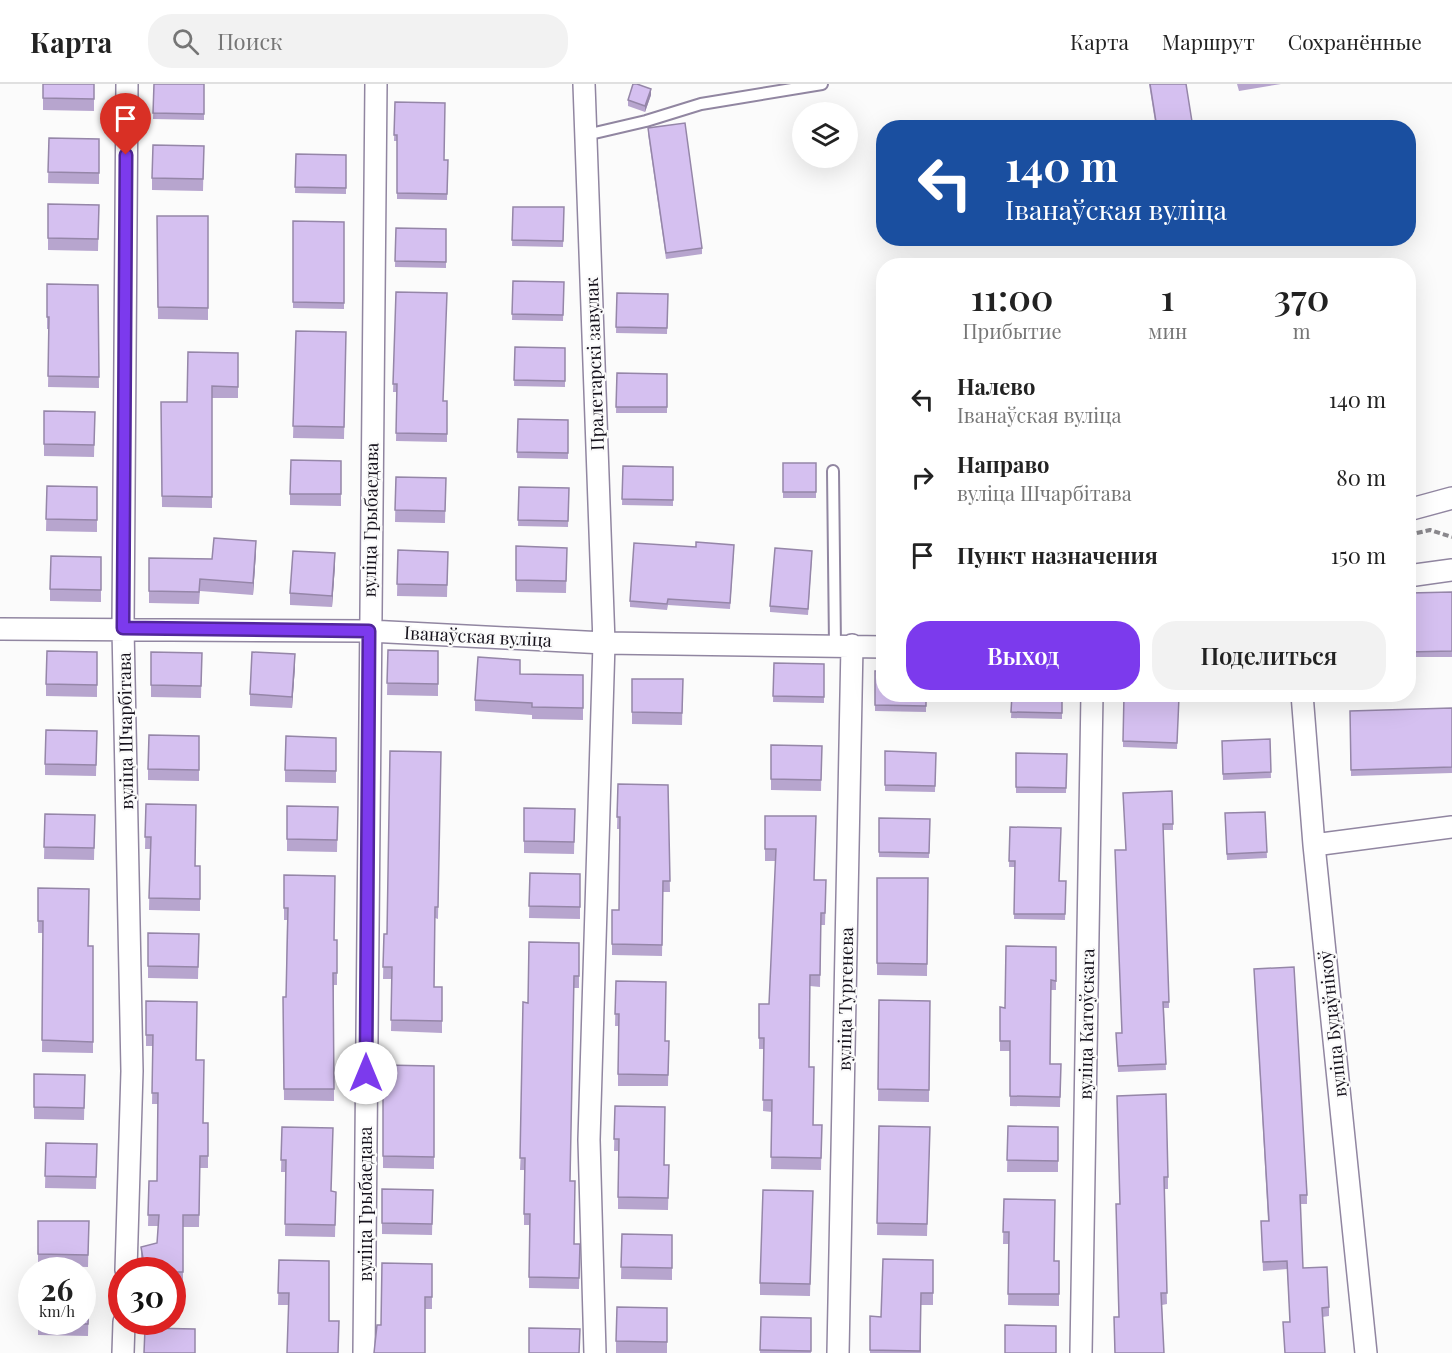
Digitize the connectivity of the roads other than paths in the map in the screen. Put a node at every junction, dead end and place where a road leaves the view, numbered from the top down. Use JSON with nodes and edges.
{"nodes":[{"id":1,"x":127,"y":84,"type":"edge"},
{"id":2,"x":376,"y":84,"type":"edge"},
{"id":3,"x":584,"y":84,"type":"edge"},
{"id":4,"x":822,"y":84,"type":"edge"},
{"id":5,"x":586,"y":135,"type":"junction"},
{"id":6,"x":833,"y":471,"type":"dead end"},
{"id":7,"x":1452,"y":498,"type":"edge"},
{"id":8,"x":1416,"y":508,"type":"edge"},
{"id":9,"x":1452,"y":570,"type":"edge"},
{"id":10,"x":1416,"y":575,"type":"edge"},
{"id":11,"x":123,"y":628,"type":"junction"},
{"id":12,"x":0,"y":629,"type":"edge"},
{"id":13,"x":369,"y":631,"type":"junction"},
{"id":14,"x":604,"y":643,"type":"junction"},
{"id":15,"x":843,"y":645,"type":"junction"},
{"id":16,"x":876,"y":646,"type":"edge"},
{"id":17,"x":1092,"y":702,"type":"edge"},
{"id":18,"x":1303,"y":702,"type":"edge"},
{"id":19,"x":1452,"y":827,"type":"edge"},
{"id":20,"x":1314,"y":845,"type":"junction"},
{"id":21,"x":126,"y":1257,"type":"edge"},
{"id":22,"x":124,"y":1335,"type":"edge"},
{"id":23,"x":123,"y":1353,"type":"edge"},
{"id":24,"x":364,"y":1353,"type":"edge"},
{"id":25,"x":595,"y":1353,"type":"edge"},
{"id":26,"x":838,"y":1353,"type":"edge"},
{"id":27,"x":1080,"y":1353,"type":"edge"},
{"id":28,"x":1366,"y":1353,"type":"edge"}],
"edges":[{"from":1,"to":11,"type":"street","name":"вуліца Шчарбітава"},
{"from":2,"to":13,"type":"street","name":"вуліца Грыбаедава"},
{"from":3,"to":5,"type":"street","name":"Пралетарскі завулак"},
{"from":4,"to":5,"type":"lane"},
{"from":5,"to":14,"type":"street","name":"Пралетарскі завулак"},
{"from":6,"to":15,"type":"lane"},
{"from":7,"to":8,"type":"street"},
{"from":9,"to":10,"type":"street"},
{"from":11,"to":12,"type":"street","name":"Іванаўская вуліца"},
{"from":11,"to":13,"type":"street","name":"Іванаўская вуліца"},
{"from":11,"to":21,"type":"street","name":"вуліца Шчарбітава"},
{"from":13,"to":14,"type":"street","name":"Іванаўская вуліца"},
{"from":13,"to":24,"type":"street","name":"вуліца Грыбаедава"},
{"from":14,"to":15,"type":"street","name":"Іванаўская вуліца"},
{"from":14,"to":25,"type":"street","name":"Пралетарскі завулак"},
{"from":15,"to":16,"type":"street","name":"Іванаўская вуліца"},
{"from":15,"to":26,"type":"street","name":"вуліца Тургенева"},
{"from":17,"to":27,"type":"street","name":"вуліца Катоўскага"},
{"from":18,"to":20,"type":"street","name":"вуліца Будаўнікоў"},
{"from":19,"to":20,"type":"street"},
{"from":20,"to":28,"type":"street","name":"вуліца Будаўнікоў"},
{"from":22,"to":23,"type":"street"}]}
